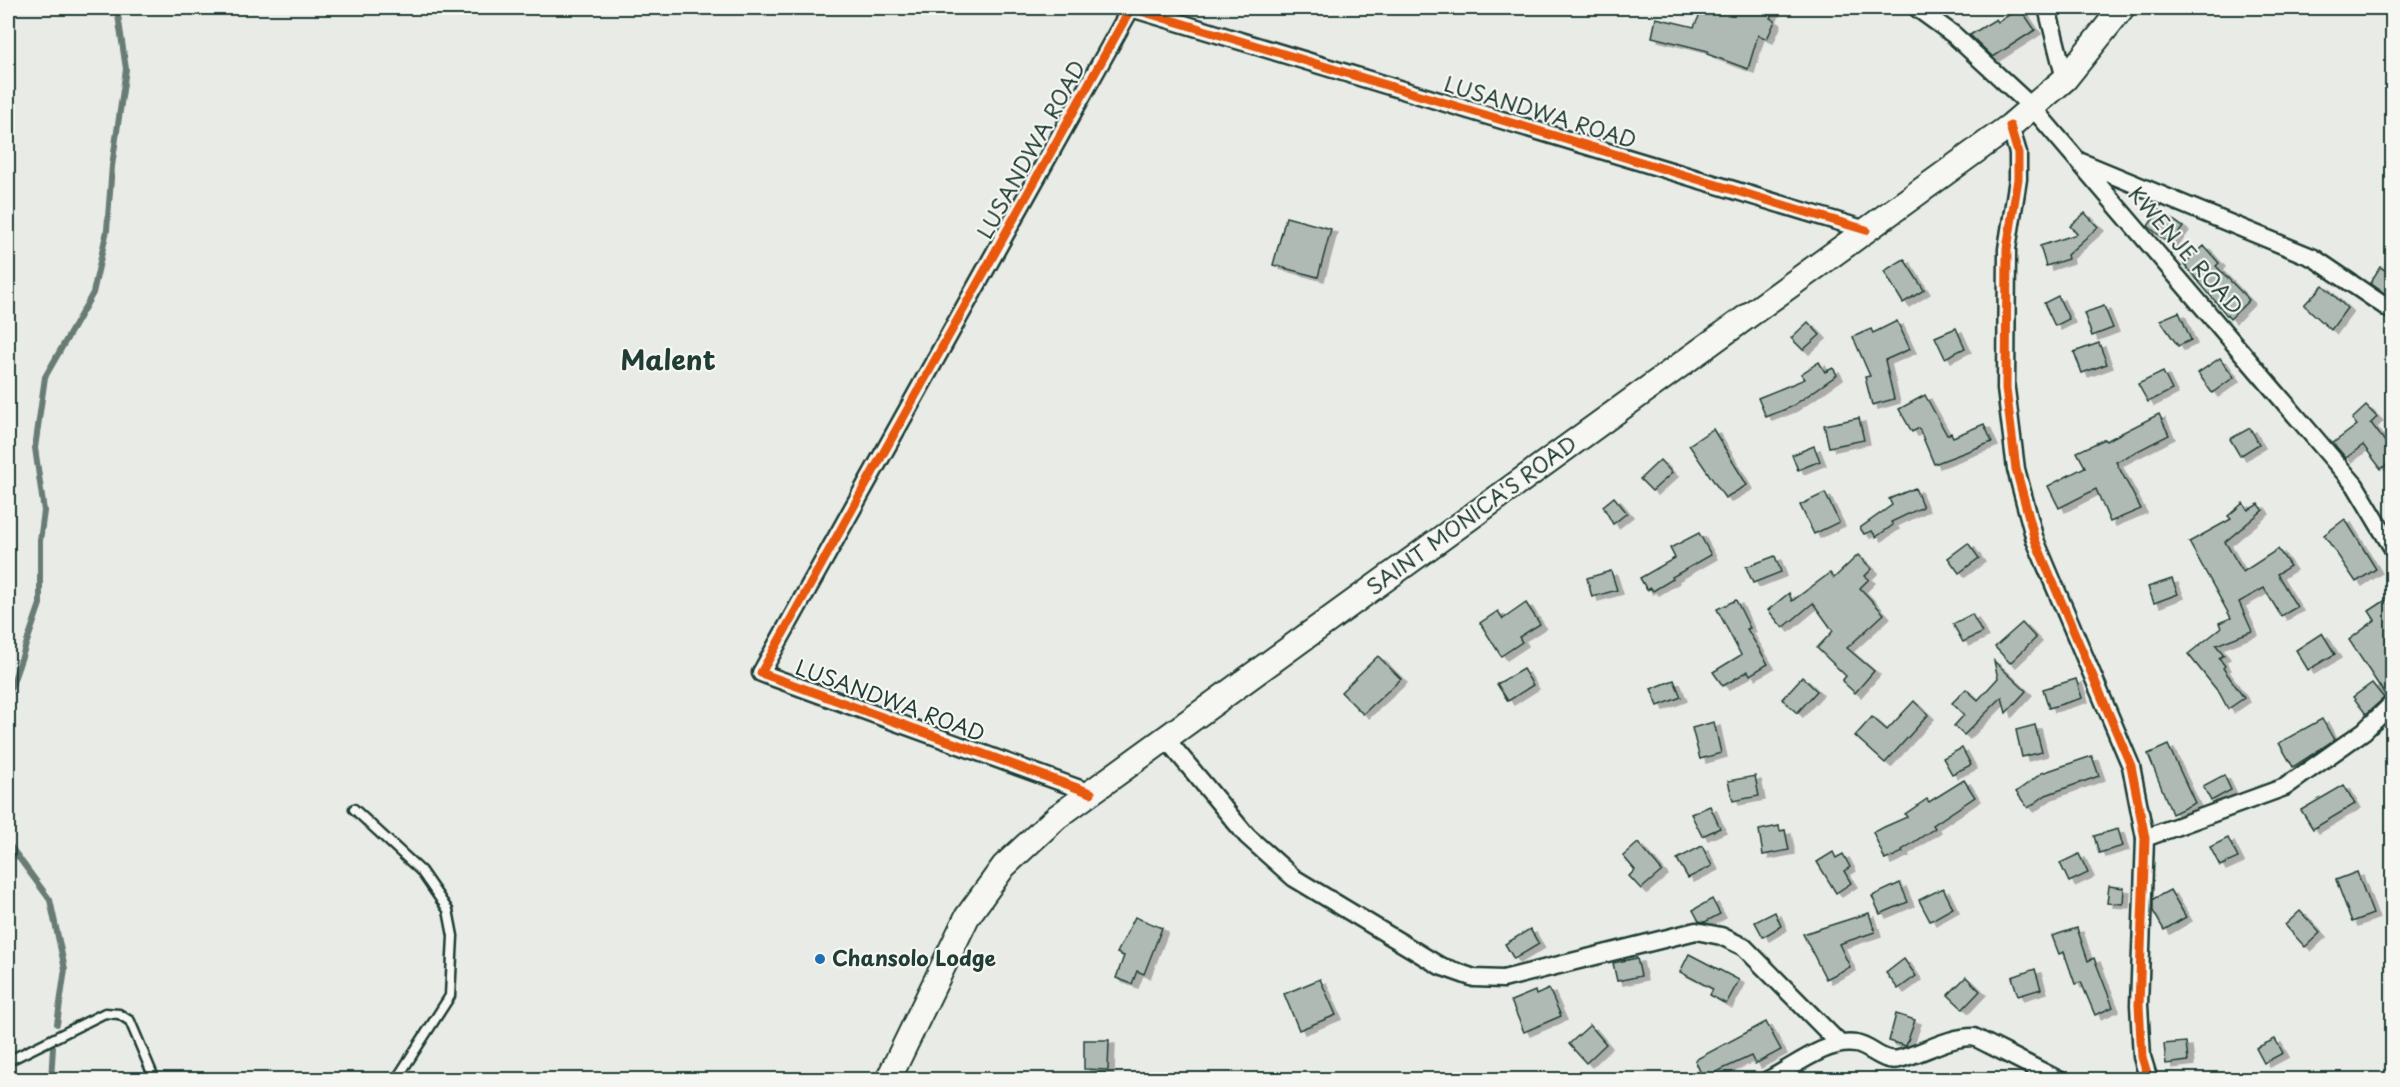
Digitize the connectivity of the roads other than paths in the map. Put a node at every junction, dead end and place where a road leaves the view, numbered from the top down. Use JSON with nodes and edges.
{"nodes":[{"id":1,"x":1917,"y":8,"type":"edge"},
{"id":2,"x":2047,"y":8,"type":"edge"},
{"id":3,"x":2122,"y":8,"type":"edge"},
{"id":4,"x":2065,"y":79,"type":"junction"},
{"id":5,"x":2032,"y":107,"type":"junction"},
{"id":6,"x":2010,"y":126,"type":"junction"},
{"id":7,"x":2078,"y":161,"type":"junction"},
{"id":8,"x":1866,"y":230,"type":"junction"},
{"id":9,"x":2392,"y":311,"type":"edge"},
{"id":10,"x":2392,"y":547,"type":"edge"},
{"id":11,"x":2392,"y":704,"type":"edge"},
{"id":12,"x":1167,"y":740,"type":"junction"},
{"id":13,"x":1091,"y":794,"type":"junction"},
{"id":14,"x":354,"y":809,"type":"dead end"},
{"id":15,"x":2145,"y":838,"type":"junction"},
{"id":16,"x":1839,"y":1043,"type":"junction"},
{"id":17,"x":8,"y":1061,"type":"edge"},
{"id":18,"x":155,"y":1080,"type":"edge"},
{"id":19,"x":396,"y":1080,"type":"edge"},
{"id":20,"x":888,"y":1080,"type":"edge"},
{"id":21,"x":1768,"y":1080,"type":"edge"},
{"id":22,"x":2059,"y":1080,"type":"edge"},
{"id":23,"x":2149,"y":1080,"type":"edge"}],
"edges":[{"from":1,"to":5,"type":"street","name":"KWENJE ROAD"},
{"from":2,"to":4,"type":"street"},
{"from":3,"to":4,"type":"street","name":"SAINT MONICA'S ROAD"},
{"from":4,"to":5,"type":"street","name":"SAINT MONICA'S ROAD"},
{"from":5,"to":6,"type":"street","name":"SAINT MONICA'S ROAD"},
{"from":5,"to":7,"type":"street","name":"KWENJE ROAD"},
{"from":6,"to":8,"type":"street","name":"SAINT MONICA'S ROAD"},
{"from":6,"to":15,"type":"street"},
{"from":7,"to":9,"type":"street"},
{"from":7,"to":10,"type":"street","name":"KWENJE ROAD"},
{"from":8,"to":12,"type":"street","name":"SAINT MONICA'S ROAD"},
{"from":8,"to":13,"type":"street","name":"LUSANDWA ROAD"},
{"from":11,"to":15,"type":"street"},
{"from":12,"to":13,"type":"street","name":"SAINT MONICA'S ROAD"},
{"from":12,"to":16,"type":"street"},
{"from":13,"to":20,"type":"street","name":"SAINT MONICA'S ROAD"},
{"from":14,"to":19,"type":"lane"},
{"from":15,"to":23,"type":"street"},
{"from":16,"to":21,"type":"street"},
{"from":16,"to":22,"type":"street"},
{"from":17,"to":18,"type":"lane"}]}
